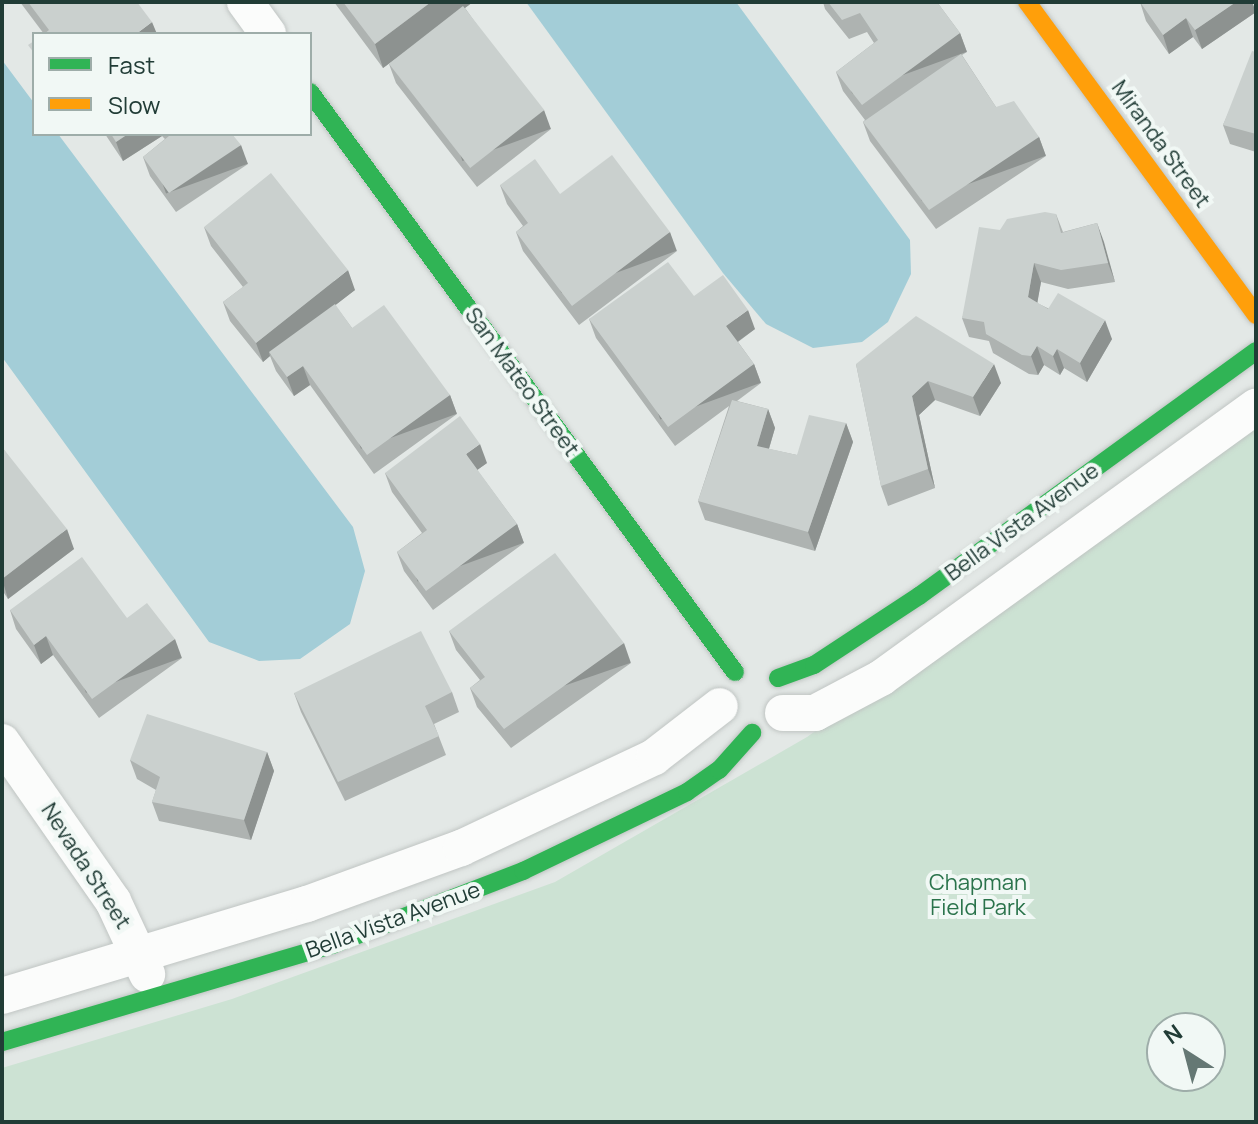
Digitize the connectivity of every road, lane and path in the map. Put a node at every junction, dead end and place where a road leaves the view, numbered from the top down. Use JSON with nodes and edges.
{"nodes":[{"id":1,"x":245,"y":2,"type":"edge"},
{"id":2,"x":1027,"y":2,"type":"edge"},
{"id":3,"x":267,"y":32,"type":"edge"},
{"id":4,"x":312,"y":95,"type":"edge"},
{"id":5,"x":1256,"y":315,"type":"edge"},
{"id":6,"x":1256,"y":351,"type":"edge"},
{"id":7,"x":1256,"y":407,"type":"edge"},
{"id":8,"x":735,"y":672,"type":"junction"},
{"id":9,"x":778,"y":678,"type":"junction"},
{"id":10,"x":720,"y":706,"type":"junction"},
{"id":11,"x":783,"y":713,"type":"junction"},
{"id":12,"x":752,"y":733,"type":"junction"},
{"id":13,"x":2,"y":742,"type":"edge"},
{"id":14,"x":139,"y":955,"type":"junction"},
{"id":15,"x":2,"y":996,"type":"edge"},
{"id":16,"x":157,"y":997,"type":"junction"},
{"id":17,"x":2,"y":1042,"type":"edge"}],
"edges":[{"from":1,"to":3,"type":"street"},
{"from":2,"to":5,"type":"street","name":"Miranda Street"},
{"from":4,"to":8,"type":"street","name":"San Mateo Street"},
{"from":6,"to":9,"type":"street","name":"Bella Vista Avenue"},
{"from":7,"to":11,"type":"street","name":"Bella Vista Avenue"},
{"from":8,"to":9,"type":"street"},
{"from":8,"to":10,"type":"street","name":"Bella Vista Avenue"},
{"from":9,"to":11,"type":"street"},
{"from":10,"to":12,"type":"street"},
{"from":10,"to":14,"type":"street","name":"Bella Vista Avenue"},
{"from":11,"to":12,"type":"street","name":"Bella Vista Avenue"},
{"from":12,"to":16,"type":"street","name":"Bella Vista Avenue"},
{"from":13,"to":14,"type":"street","name":"Nevada Street"},
{"from":14,"to":15,"type":"street","name":"Bella Vista Avenue"},
{"from":14,"to":16,"type":"street","name":"Nevada Street"},
{"from":16,"to":17,"type":"street","name":"Bella Vista Avenue"}]}
